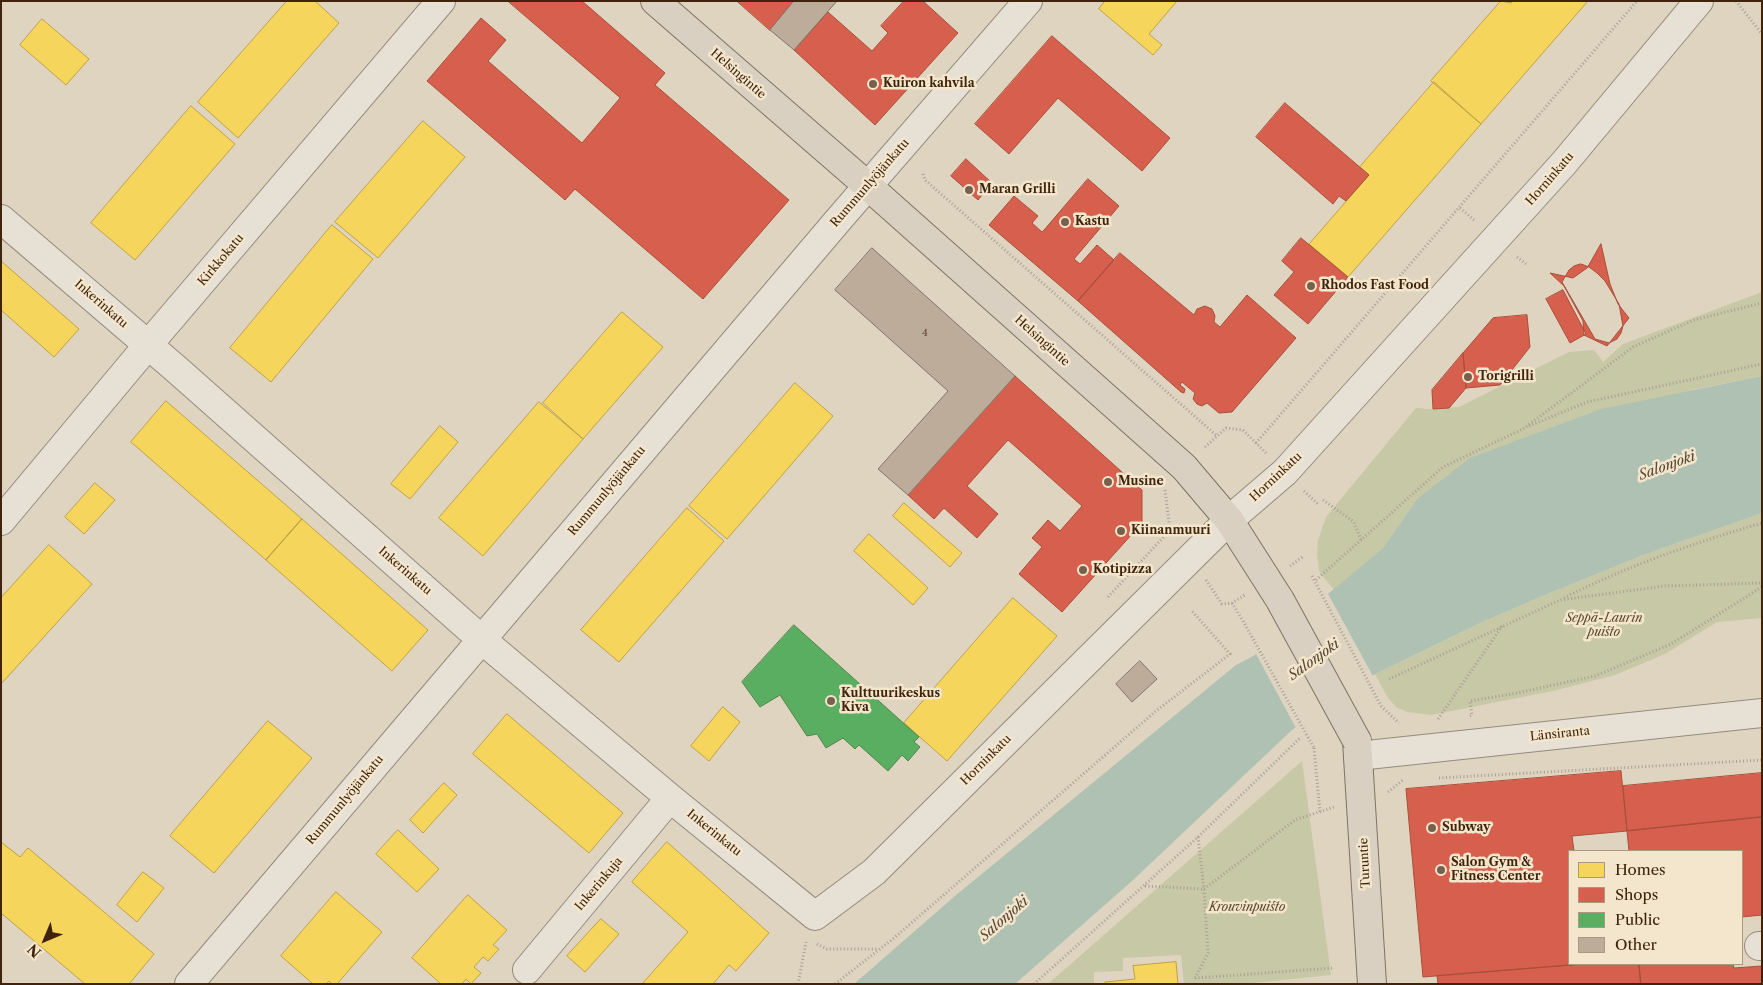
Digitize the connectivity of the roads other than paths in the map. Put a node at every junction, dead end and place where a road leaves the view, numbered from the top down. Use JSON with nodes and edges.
{"nodes":[{"id":1,"x":441,"y":1,"type":"edge"},
{"id":2,"x":655,"y":1,"type":"edge"},
{"id":3,"x":1028,"y":1,"type":"edge"},
{"id":4,"x":1692,"y":4,"type":"edge"},
{"id":5,"x":868,"y":186,"type":"junction"},
{"id":6,"x":1,"y":218,"type":"edge"},
{"id":7,"x":148,"y":345,"type":"junction"},
{"id":8,"x":1229,"y":520,"type":"junction"},
{"id":9,"x":1,"y":521,"type":"edge"},
{"id":10,"x":481,"y":639,"type":"junction"},
{"id":11,"x":1762,"y":713,"type":"edge"},
{"id":12,"x":1358,"y":749,"type":"junction"},
{"id":13,"x":670,"y":798,"type":"junction"},
{"id":14,"x":811,"y":927,"type":"joint"},
{"id":15,"x":527,"y":970,"type":"dead end"},
{"id":16,"x":189,"y":984,"type":"edge"},
{"id":17,"x":1372,"y":984,"type":"edge"}],
"edges":[{"from":1,"to":7,"type":"street","name":"Kirkkokatu"},
{"from":2,"to":5,"type":"main road","name":"Helsingintie"},
{"from":3,"to":5,"type":"street","name":"Rummunlyöjänkatu"},
{"from":4,"to":8,"type":"street","name":"Horninkatu"},
{"from":5,"to":8,"type":"main road","name":"Helsingintie"},
{"from":5,"to":10,"type":"street","name":"Rummunlyöjänkatu"},
{"from":6,"to":7,"type":"street","name":"Inkerinkatu"},
{"from":7,"to":9,"type":"street","name":"Kirkkokatu"},
{"from":7,"to":10,"type":"street","name":"Inkerinkatu"},
{"from":8,"to":12,"type":"main road","name":"Helsingintie","bridge":true},
{"from":8,"to":14,"type":"street","name":"Horninkatu"},
{"from":10,"to":13,"type":"street","name":"Inkerinkatu"},
{"from":10,"to":16,"type":"street","name":"Rummunlyöjänkatu"},
{"from":11,"to":12,"type":"street","name":"Länsiranta"},
{"from":12,"to":17,"type":"main road","name":"Turuntie"},
{"from":13,"to":14,"type":"street","name":"Inkerinkatu"},
{"from":13,"to":15,"type":"street","name":"Inkerinkuja"}]}
